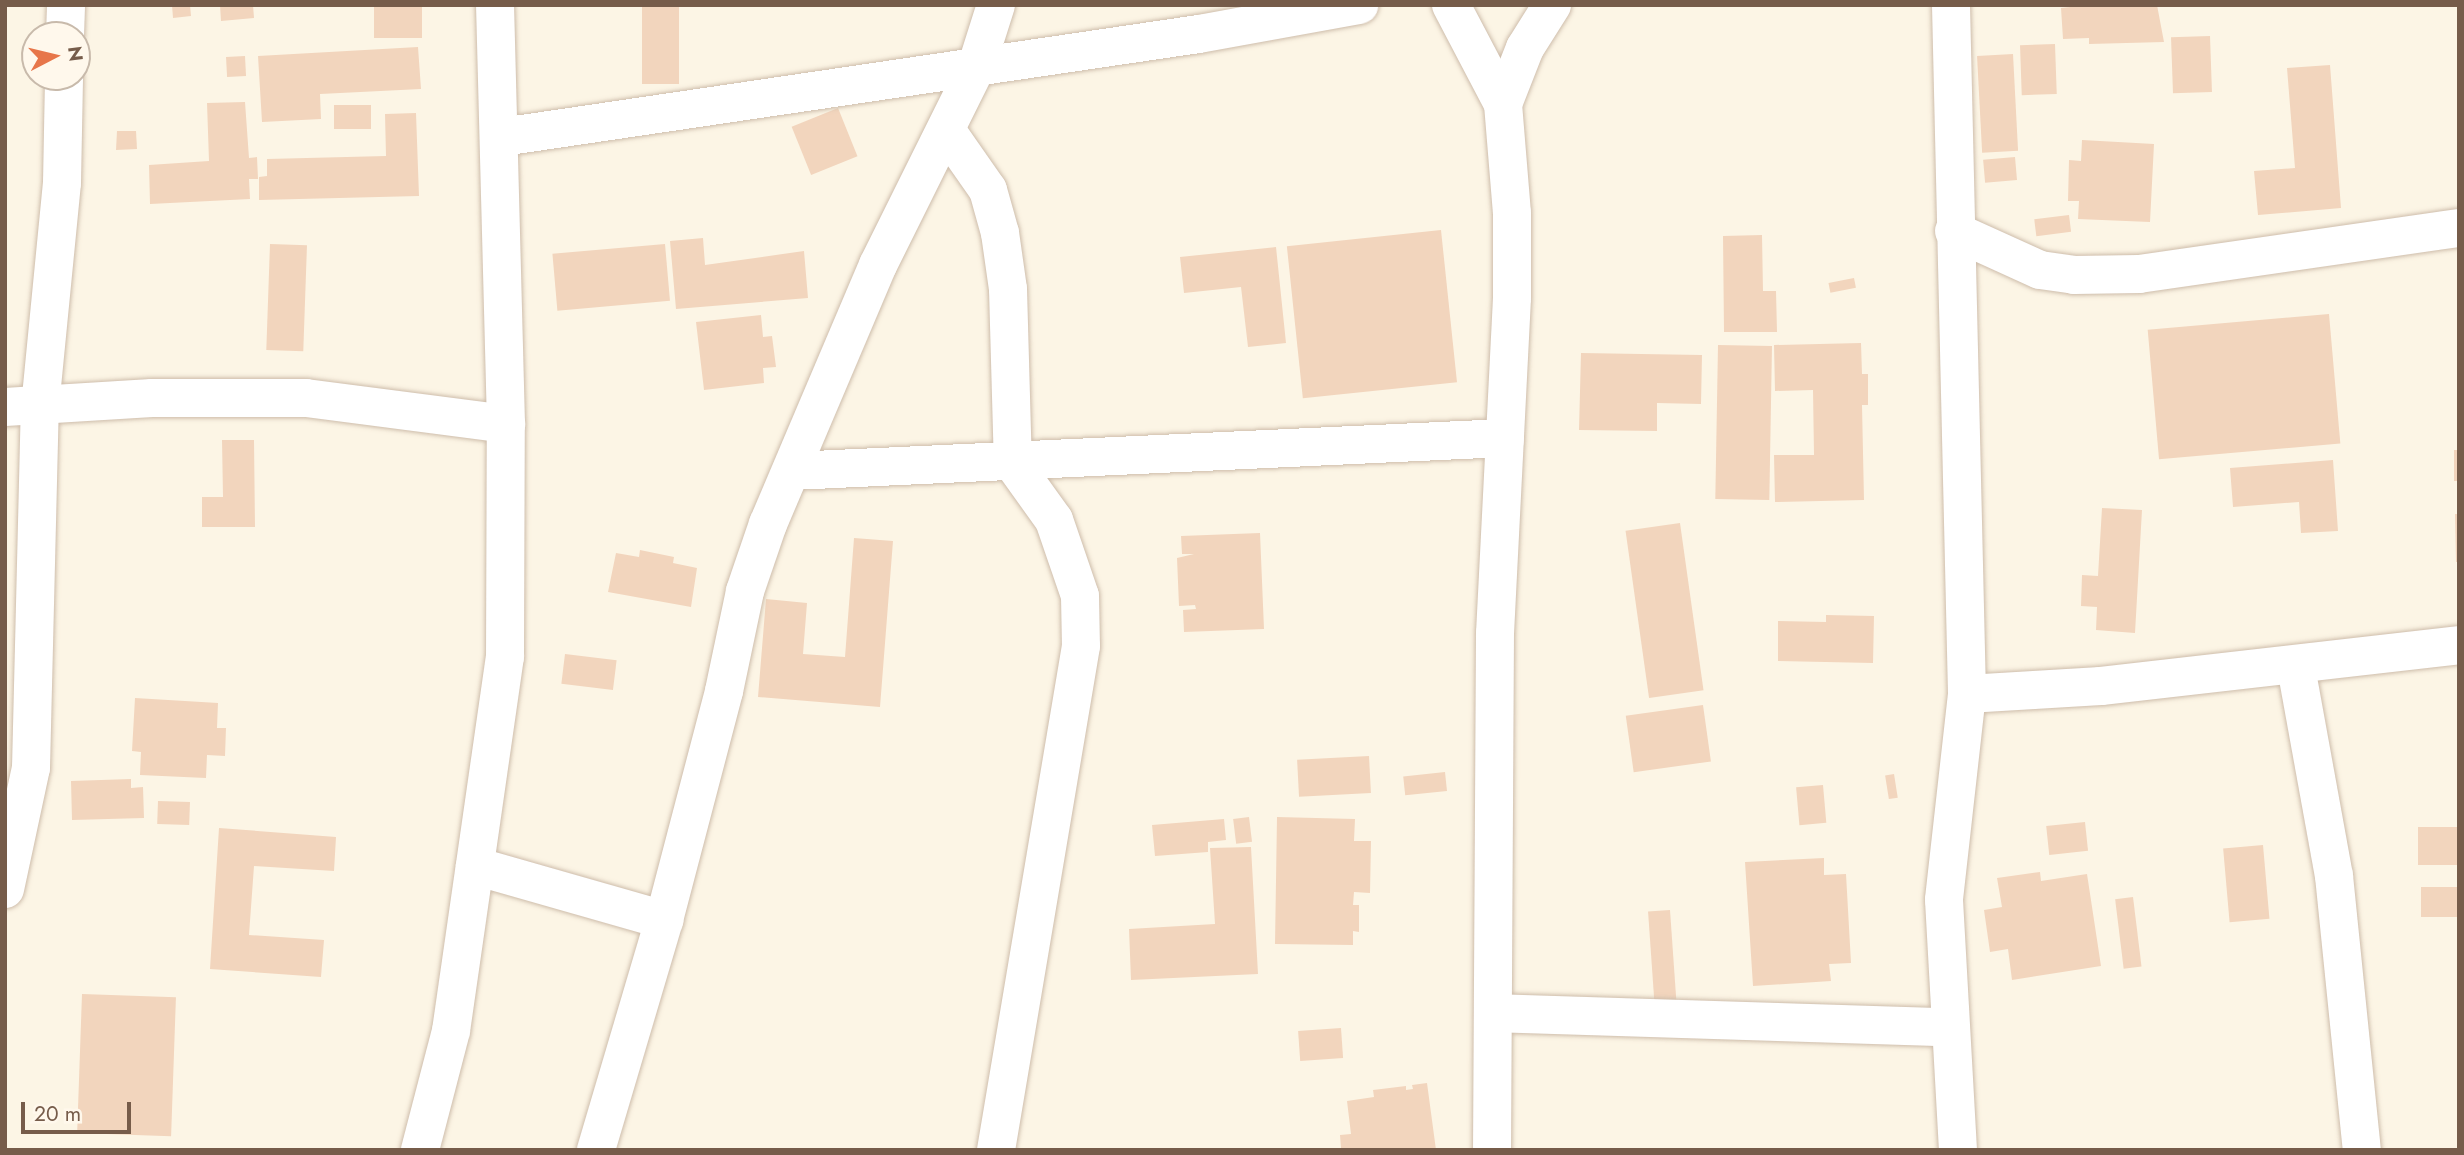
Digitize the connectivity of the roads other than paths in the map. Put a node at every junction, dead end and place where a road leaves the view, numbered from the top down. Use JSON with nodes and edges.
{"nodes":[{"id":1,"x":495,"y":5,"type":"edge"},
{"id":2,"x":996,"y":5,"type":"edge"},
{"id":3,"x":1359,"y":5,"type":"edge"},
{"id":4,"x":1451,"y":5,"type":"edge"},
{"id":5,"x":1552,"y":5,"type":"edge"},
{"id":6,"x":1951,"y":5,"type":"edge"},
{"id":7,"x":976,"y":68,"type":"junction"},
{"id":8,"x":64,"y":91,"type":"edge"},
{"id":9,"x":1503,"y":104,"type":"junction"},
{"id":10,"x":946,"y":130,"type":"junction"},
{"id":11,"x":502,"y":137,"type":"junction"},
{"id":12,"x":2459,"y":228,"type":"edge"},
{"id":13,"x":1954,"y":231,"type":"junction"},
{"id":14,"x":23,"y":407,"type":"edge"},
{"id":15,"x":506,"y":424,"type":"junction"},
{"id":16,"x":1505,"y":438,"type":"junction"},
{"id":17,"x":1013,"y":463,"type":"junction"},
{"id":18,"x":792,"y":471,"type":"junction"},
{"id":19,"x":2459,"y":645,"type":"edge"},
{"id":20,"x":2296,"y":667,"type":"junction"},
{"id":21,"x":1967,"y":694,"type":"junction"},
{"id":22,"x":475,"y":866,"type":"junction"},
{"id":23,"x":5,"y":889,"type":"edge"},
{"id":24,"x":664,"y":920,"type":"junction"},
{"id":25,"x":1494,"y":1013,"type":"junction"},
{"id":26,"x":1950,"y":1027,"type":"junction"},
{"id":27,"x":420,"y":1150,"type":"edge"},
{"id":28,"x":596,"y":1150,"type":"edge"},
{"id":29,"x":996,"y":1150,"type":"edge"},
{"id":30,"x":1492,"y":1150,"type":"edge"},
{"id":31,"x":1958,"y":1150,"type":"edge"},
{"id":32,"x":2362,"y":1150,"type":"edge"}],
"edges":[{"from":1,"to":11,"type":"street"},
{"from":2,"to":7,"type":"street"},
{"from":3,"to":7,"type":"street"},
{"from":4,"to":9,"type":"street"},
{"from":5,"to":9,"type":"street"},
{"from":6,"to":13,"type":"street"},
{"from":7,"to":10,"type":"street"},
{"from":7,"to":11,"type":"street"},
{"from":8,"to":14,"type":"street"},
{"from":9,"to":16,"type":"street"},
{"from":10,"to":17,"type":"street"},
{"from":10,"to":18,"type":"street"},
{"from":11,"to":15,"type":"street"},
{"from":12,"to":13,"type":"street"},
{"from":13,"to":21,"type":"street"},
{"from":14,"to":15,"type":"street"},
{"from":14,"to":23,"type":"street"},
{"from":15,"to":22,"type":"street"},
{"from":16,"to":17,"type":"street"},
{"from":16,"to":25,"type":"street"},
{"from":17,"to":18,"type":"street"},
{"from":17,"to":29,"type":"street"},
{"from":18,"to":24,"type":"street"},
{"from":19,"to":20,"type":"street"},
{"from":20,"to":21,"type":"street"},
{"from":20,"to":32,"type":"street"},
{"from":21,"to":26,"type":"street"},
{"from":22,"to":24,"type":"street"},
{"from":22,"to":27,"type":"street"},
{"from":24,"to":28,"type":"street"},
{"from":25,"to":26,"type":"street"},
{"from":25,"to":30,"type":"street"},
{"from":26,"to":31,"type":"street"}]}
